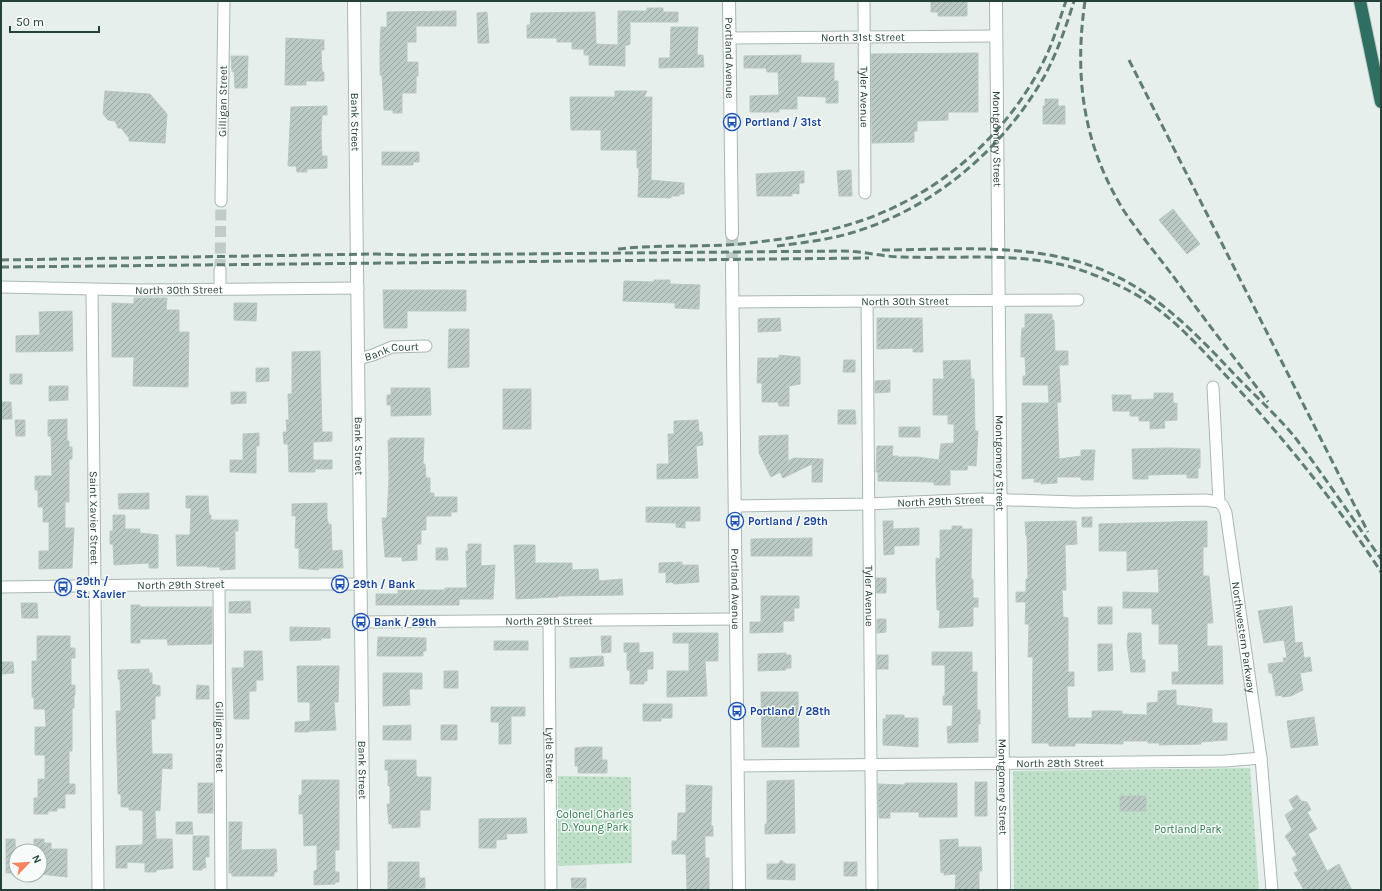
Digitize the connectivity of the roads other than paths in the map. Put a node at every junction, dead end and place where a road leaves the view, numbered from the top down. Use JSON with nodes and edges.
{"nodes":[{"id":1,"x":224,"y":1,"type":"edge"},
{"id":2,"x":354,"y":1,"type":"edge"},
{"id":3,"x":729,"y":1,"type":"edge"},
{"id":4,"x":864,"y":1,"type":"edge"},
{"id":5,"x":996,"y":1,"type":"edge"},
{"id":6,"x":1360,"y":1,"type":"edge"},
{"id":7,"x":864,"y":36,"type":"junction"},
{"id":8,"x":996,"y":36,"type":"junction"},
{"id":9,"x":730,"y":38,"type":"junction"},
{"id":10,"x":1381,"y":102,"type":"edge"},
{"id":11,"x":864,"y":193,"type":"dead end"},
{"id":12,"x":221,"y":201,"type":"tunnel mouth"},
{"id":13,"x":732,"y":234,"type":"tunnel mouth"},
{"id":14,"x":732,"y":264,"type":"tunnel mouth"},
{"id":15,"x":220,"y":270,"type":"tunnel mouth"},
{"id":16,"x":1,"y":288,"type":"edge"},
{"id":17,"x":358,"y":288,"type":"junction"},
{"id":18,"x":220,"y":289,"type":"junction"},
{"id":19,"x":92,"y":290,"type":"junction"},
{"id":20,"x":1078,"y":300,"type":"dead end"},
{"id":21,"x":867,"y":301,"type":"junction"},
{"id":22,"x":999,"y":301,"type":"junction"},
{"id":23,"x":733,"y":302,"type":"junction"},
{"id":24,"x":426,"y":346,"type":"dead end"},
{"id":25,"x":358,"y":359,"type":"junction"},
{"id":26,"x":1213,"y":387,"type":"dead end"},
{"id":27,"x":1000,"y":499,"type":"junction"},
{"id":28,"x":1219,"y":502,"type":"junction"},
{"id":29,"x":868,"y":504,"type":"junction"},
{"id":30,"x":735,"y":506,"type":"junction"},
{"id":31,"x":219,"y":584,"type":"junction"},
{"id":32,"x":361,"y":584,"type":"junction"},
{"id":33,"x":95,"y":586,"type":"junction"},
{"id":34,"x":1,"y":587,"type":"edge"},
{"id":35,"x":736,"y":619,"type":"junction"},
{"id":36,"x":549,"y":620,"type":"junction"},
{"id":37,"x":361,"y":622,"type":"junction"},
{"id":38,"x":1261,"y":758,"type":"junction"},
{"id":39,"x":1003,"y":763,"type":"junction"},
{"id":40,"x":870,"y":765,"type":"junction"},
{"id":41,"x":738,"y":766,"type":"junction"},
{"id":42,"x":98,"y":890,"type":"edge"},
{"id":43,"x":221,"y":890,"type":"edge"},
{"id":44,"x":364,"y":890,"type":"edge"},
{"id":45,"x":551,"y":890,"type":"edge"},
{"id":46,"x":739,"y":890,"type":"edge"},
{"id":47,"x":872,"y":890,"type":"edge"},
{"id":48,"x":1004,"y":890,"type":"edge"},
{"id":49,"x":1272,"y":890,"type":"edge"}],
"edges":[{"from":1,"to":12,"type":"street","name":"Gilligan Street"},
{"from":2,"to":17,"type":"street","name":"Bank Street"},
{"from":3,"to":9,"type":"street","name":"Portland Avenue"},
{"from":4,"to":7,"type":"street","name":"Tyler Avenue"},
{"from":5,"to":8,"type":"street"},
{"from":6,"to":10,"type":"highway"},
{"from":7,"to":8,"type":"street","name":"North 31st Street"},
{"from":7,"to":9,"type":"street","name":"North 31st Street"},
{"from":7,"to":11,"type":"street","name":"Tyler Avenue"},
{"from":8,"to":22,"type":"street","name":"Montgomery Street"},
{"from":9,"to":13,"type":"street","name":"Portland Avenue"},
{"from":14,"to":23,"type":"street","name":"Portland Avenue"},
{"from":15,"to":18,"type":"street"},
{"from":16,"to":19,"type":"street","name":"North 30th Street"},
{"from":17,"to":18,"type":"street","name":"North 30th Street"},
{"from":17,"to":25,"type":"street","name":"Bank Street"},
{"from":18,"to":19,"type":"street","name":"North 30th Street"},
{"from":19,"to":33,"type":"street","name":"Saint Xavier Street"},
{"from":20,"to":22,"type":"street","name":"North 30th Street"},
{"from":21,"to":22,"type":"street","name":"North 30th Street"},
{"from":21,"to":23,"type":"street","name":"North 30th Street"},
{"from":21,"to":29,"type":"street","name":"Tyler Avenue"},
{"from":22,"to":27,"type":"street","name":"Montgomery Street"},
{"from":23,"to":30,"type":"street","name":"Portland Avenue"},
{"from":24,"to":25,"type":"street","name":"Bank Court"},
{"from":25,"to":32,"type":"street","name":"Bank Street"},
{"from":26,"to":28,"type":"street","name":"Northwestern Parkway"},
{"from":27,"to":28,"type":"street","name":"North 29th Street"},
{"from":27,"to":29,"type":"street","name":"North 29th Street"},
{"from":27,"to":39,"type":"street","name":"Montgomery Street"},
{"from":28,"to":38,"type":"street","name":"Northwestern Parkway"},
{"from":29,"to":30,"type":"street","name":"North 29th Street"},
{"from":29,"to":40,"type":"street","name":"Tyler Avenue"},
{"from":30,"to":35,"type":"street","name":"Portland Avenue"},
{"from":31,"to":32,"type":"street","name":"North 29th Street"},
{"from":31,"to":33,"type":"street","name":"North 29th Street"},
{"from":31,"to":43,"type":"street","name":"Gilligan Street"},
{"from":32,"to":37,"type":"street","name":"Bank Street"},
{"from":33,"to":34,"type":"street","name":"North 29th Street"},
{"from":33,"to":42,"type":"street","name":"Saint Xavier Street"},
{"from":35,"to":36,"type":"street","name":"North 29th Street"},
{"from":35,"to":41,"type":"street","name":"Portland Avenue"},
{"from":36,"to":37,"type":"street","name":"North 29th Street"},
{"from":36,"to":45,"type":"street","name":"Lytle Street"},
{"from":37,"to":44,"type":"street","name":"Bank Street"},
{"from":38,"to":39,"type":"street","name":"North 28th Street"},
{"from":38,"to":49,"type":"street","name":"Northwestern Parkway"},
{"from":39,"to":40,"type":"street","name":"North 28th Street"},
{"from":39,"to":48,"type":"street","name":"Montgomery Street"},
{"from":40,"to":41,"type":"street","name":"North 28th Street"},
{"from":40,"to":47,"type":"street","name":"Tyler Avenue"},
{"from":41,"to":46,"type":"street","name":"Portland Avenue"}]}
